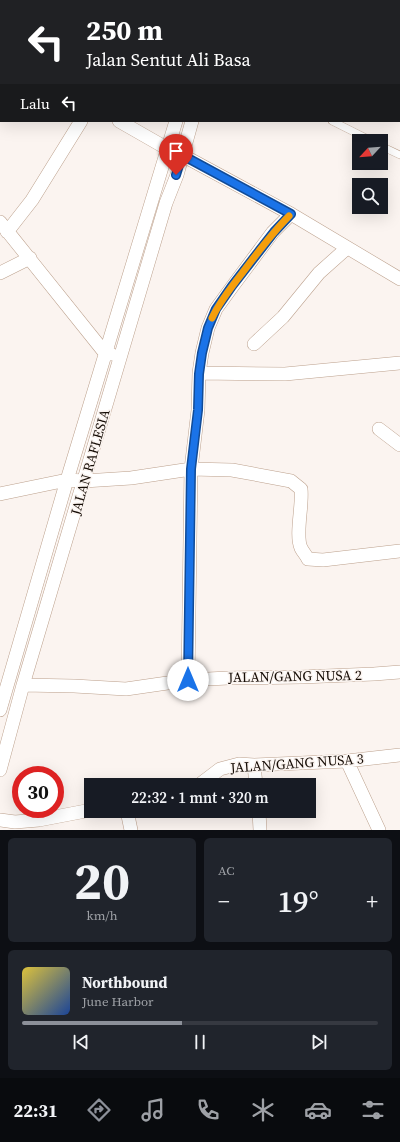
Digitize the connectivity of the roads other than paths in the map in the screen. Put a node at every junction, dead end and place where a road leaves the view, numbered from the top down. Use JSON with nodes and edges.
{"nodes":[{"id":1,"x":80,"y":122,"type":"edge"},
{"id":2,"x":120,"y":122,"type":"edge"},
{"id":3,"x":176,"y":122,"type":"edge"},
{"id":4,"x":192,"y":122,"type":"edge"},
{"id":5,"x":334,"y":122,"type":"edge"},
{"id":6,"x":358,"y":134,"type":"edge"},
{"id":7,"x":168,"y":149,"type":"junction"},
{"id":8,"x":388,"y":149,"type":"edge"},
{"id":9,"x":182,"y":155,"type":"junction"},
{"id":10,"x":400,"y":155,"type":"edge"},
{"id":11,"x":291,"y":214,"type":"junction"},
{"id":12,"x":3,"y":227,"type":"edge"},
{"id":13,"x":347,"y":248,"type":"junction"},
{"id":14,"x":30,"y":258,"type":"junction"},
{"id":15,"x":0,"y":273,"type":"edge"},
{"id":16,"x":400,"y":279,"type":"edge"},
{"id":17,"x":254,"y":344,"type":"dead end"},
{"id":18,"x":113,"y":355,"type":"junction"},
{"id":19,"x":400,"y":363,"type":"edge"},
{"id":20,"x":199,"y":374,"type":"junction"},
{"id":21,"x":379,"y":429,"type":"dead end"},
{"id":22,"x":400,"y":445,"type":"edge"},
{"id":23,"x":191,"y":469,"type":"junction"},
{"id":24,"x":76,"y":481,"type":"junction"},
{"id":25,"x":0,"y":494,"type":"edge"},
{"id":26,"x":400,"y":551,"type":"edge"},
{"id":27,"x":6,"y":670,"type":"edge"},
{"id":28,"x":400,"y":672,"type":"edge"},
{"id":29,"x":188,"y":680,"type":"junction"},
{"id":30,"x":23,"y":686,"type":"junction"},
{"id":31,"x":7,"y":711,"type":"edge"},
{"id":32,"x":400,"y":755,"type":"edge"},
{"id":33,"x":346,"y":761,"type":"junction"},
{"id":34,"x":254,"y":765,"type":"junction"},
{"id":35,"x":0,"y":770,"type":"edge"},
{"id":36,"x":208,"y":778,"type":"edge"},
{"id":37,"x":255,"y":778,"type":"edge"},
{"id":38,"x":84,"y":811,"type":"edge"},
{"id":39,"x":129,"y":818,"type":"edge"},
{"id":40,"x":259,"y":818,"type":"edge"},
{"id":41,"x":0,"y":820,"type":"edge"},
{"id":42,"x":131,"y":830,"type":"edge"},
{"id":43,"x":260,"y":830,"type":"edge"},
{"id":44,"x":379,"y":830,"type":"edge"}],
"edges":[{"from":1,"to":12,"type":"street"},
{"from":2,"to":7,"type":"street"},
{"from":3,"to":7,"type":"street","name":"JALAN RAFLESIA"},
{"from":4,"to":9,"type":"street","name":"JALAN RAFLESIA"},
{"from":5,"to":6,"type":"lane"},
{"from":7,"to":9,"type":"street"},
{"from":7,"to":18,"type":"street","name":"JALAN RAFLESIA"},
{"from":8,"to":10,"type":"lane"},
{"from":9,"to":11,"type":"street"},
{"from":9,"to":18,"type":"street","name":"JALAN RAFLESIA"},
{"from":11,"to":13,"type":"street"},
{"from":11,"to":20,"type":"street"},
{"from":12,"to":14,"type":"street"},
{"from":13,"to":16,"type":"street"},
{"from":13,"to":17,"type":"street"},
{"from":14,"to":15,"type":"street"},
{"from":14,"to":18,"type":"street"},
{"from":18,"to":24,"type":"street","name":"JALAN RAFLESIA"},
{"from":19,"to":20,"type":"street"},
{"from":20,"to":23,"type":"street"},
{"from":21,"to":22,"type":"street"},
{"from":23,"to":24,"type":"street"},
{"from":23,"to":26,"type":"street"},
{"from":23,"to":29,"type":"street"},
{"from":24,"to":25,"type":"street"},
{"from":24,"to":27,"type":"street","name":"JALAN RAFLESIA"},
{"from":24,"to":30,"type":"street","name":"JALAN RAFLESIA"},
{"from":27,"to":31,"type":"street","name":"JALAN RAFLESIA"},
{"from":28,"to":29,"type":"street","name":"JALAN/GANG NUSA 2"},
{"from":29,"to":30,"type":"street","name":"JALAN/GANG NUSA 2"},
{"from":30,"to":31,"type":"street","name":"JALAN RAFLESIA"},
{"from":31,"to":35,"type":"street","name":"JALAN RAFLESIA"},
{"from":32,"to":33,"type":"street","name":"JALAN/GANG NUSA 3"},
{"from":33,"to":34,"type":"street","name":"JALAN/GANG NUSA 3"},
{"from":33,"to":44,"type":"street"},
{"from":34,"to":36,"type":"street","name":"JALAN/GANG NUSA 3"},
{"from":34,"to":37,"type":"street"},
{"from":38,"to":41,"type":"street"},
{"from":39,"to":42,"type":"street"},
{"from":40,"to":43,"type":"street"}]}
